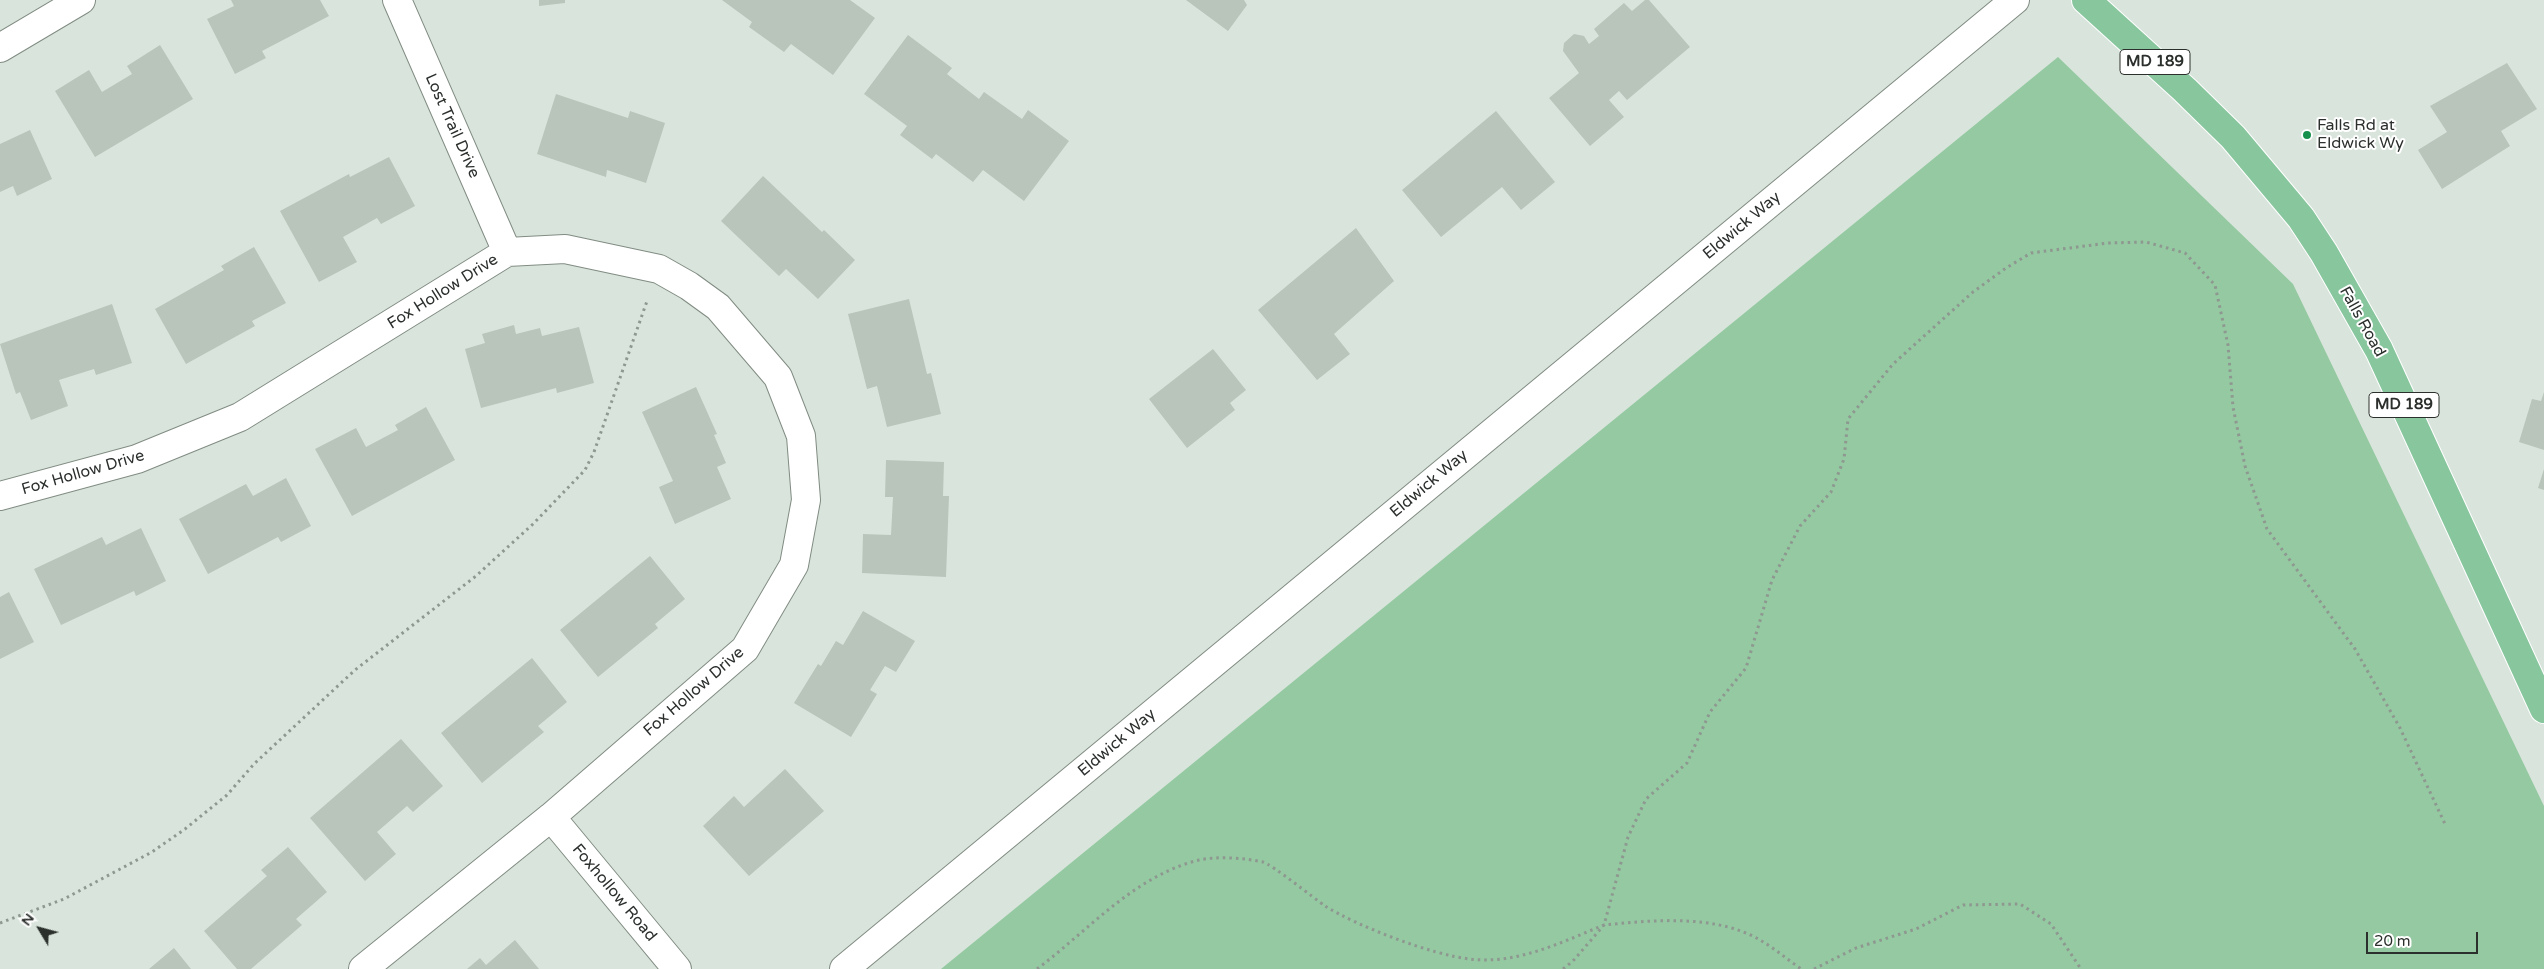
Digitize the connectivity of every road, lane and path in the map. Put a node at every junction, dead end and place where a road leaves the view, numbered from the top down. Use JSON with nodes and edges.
{"nodes":[{"id":1,"x":81,"y":0,"type":"edge"},
{"id":2,"x":397,"y":0,"type":"edge"},
{"id":3,"x":2015,"y":0,"type":"edge"},
{"id":4,"x":2086,"y":0,"type":"edge"},
{"id":5,"x":0,"y":48,"type":"edge"},
{"id":6,"x":507,"y":252,"type":"junction"},
{"id":7,"x":659,"y":269,"type":"junction"},
{"id":8,"x":0,"y":496,"type":"edge"},
{"id":9,"x":2540,"y":690,"type":"edge"},
{"id":10,"x":551,"y":817,"type":"junction"},
{"id":11,"x":2445,"y":824,"type":"dead end"},
{"id":12,"x":0,"y":923,"type":"edge"},
{"id":13,"x":1604,"y":925,"type":"junction"},
{"id":14,"x":363,"y":969,"type":"edge"},
{"id":15,"x":677,"y":969,"type":"edge"},
{"id":16,"x":844,"y":969,"type":"edge"},
{"id":17,"x":1037,"y":969,"type":"edge"},
{"id":18,"x":1563,"y":969,"type":"edge"},
{"id":19,"x":1801,"y":969,"type":"edge"},
{"id":20,"x":1814,"y":969,"type":"edge"},
{"id":21,"x":2081,"y":969,"type":"edge"}],
"edges":[{"from":1,"to":5,"type":"street"},
{"from":2,"to":6,"type":"street","name":"Lost Trail Drive"},
{"from":3,"to":16,"type":"street","name":"Eldwick Way"},
{"from":4,"to":9,"type":"main road","name":"Falls Road","number":"MD 189"},
{"from":6,"to":7,"type":"street","name":"Fox Hollow Drive"},
{"from":6,"to":8,"type":"street","name":"Fox Hollow Drive"},
{"from":7,"to":10,"type":"street","name":"Fox Hollow Drive"},
{"from":7,"to":12,"type":"path"},
{"from":10,"to":14,"type":"street","name":"Fox Hollow Drive"},
{"from":10,"to":15,"type":"street","name":"Foxhollow Road"},
{"from":11,"to":13,"type":"path"},
{"from":13,"to":17,"type":"path"},
{"from":13,"to":18,"type":"path"},
{"from":13,"to":19,"type":"path"},
{"from":20,"to":21,"type":"path"}]}
